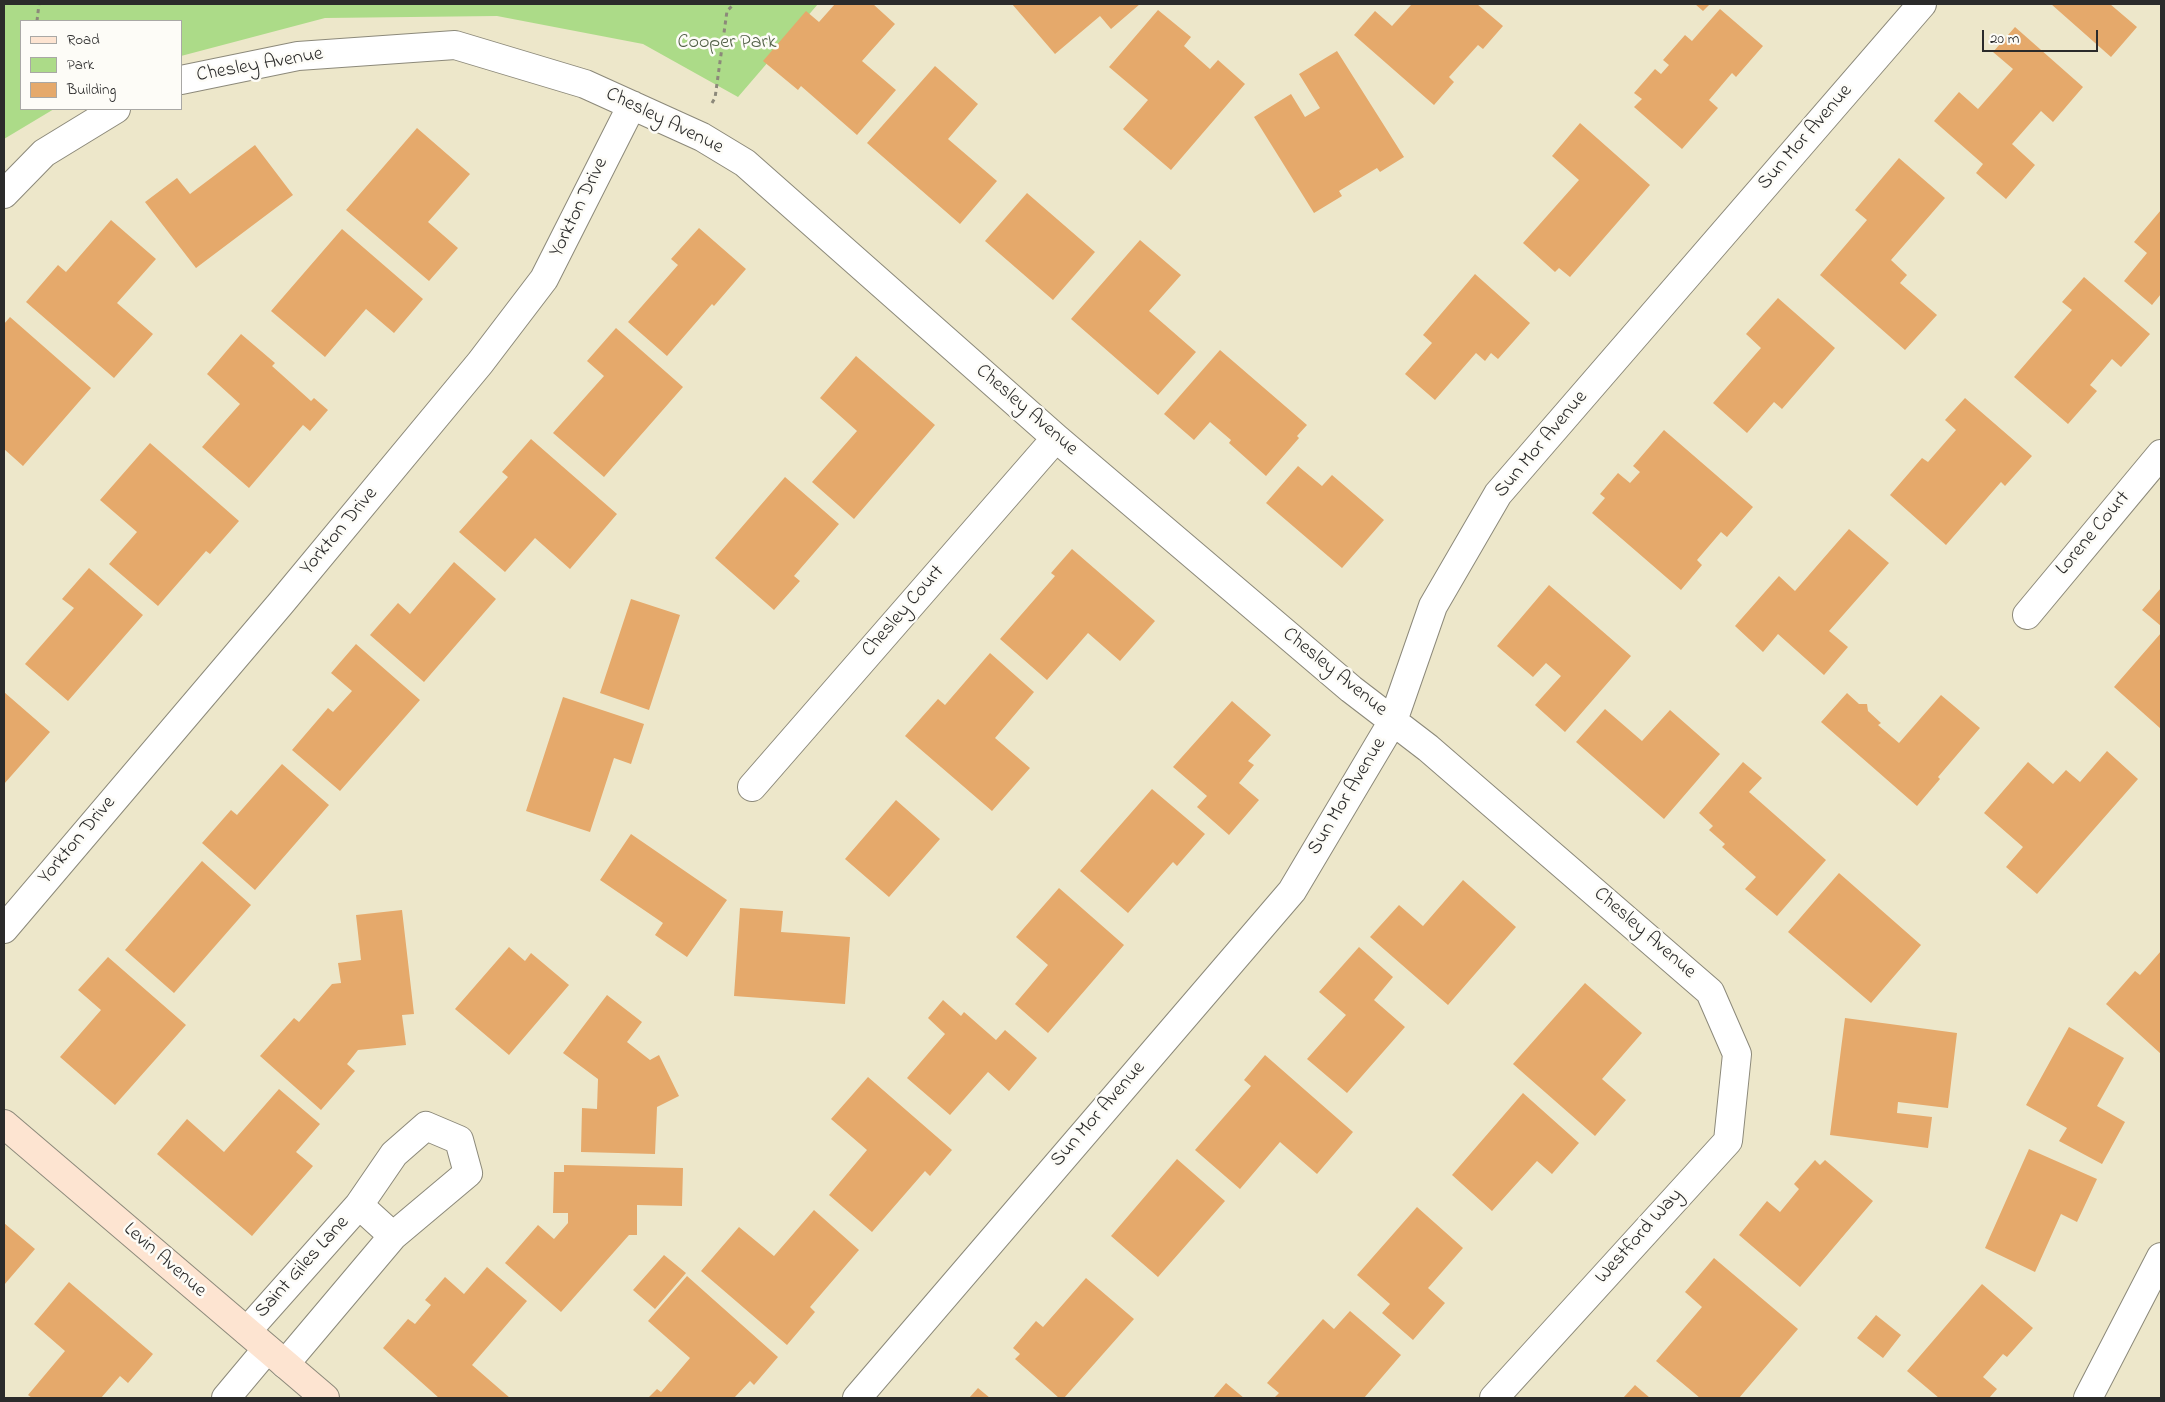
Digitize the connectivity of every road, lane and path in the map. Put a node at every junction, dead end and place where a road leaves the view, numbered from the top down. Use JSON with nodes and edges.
{"nodes":[{"id":1,"x":38,"y":4,"type":"edge"},
{"id":2,"x":734,"y":4,"type":"edge"},
{"id":3,"x":1922,"y":4,"type":"edge"},
{"id":4,"x":37,"y":20,"type":"edge"},
{"id":5,"x":182,"y":80,"type":"edge"},
{"id":6,"x":632,"y":105,"type":"junction"},
{"id":7,"x":114,"y":110,"type":"edge"},
{"id":8,"x":693,"y":133,"type":"junction"},
{"id":9,"x":4,"y":194,"type":"edge"},
{"id":10,"x":1056,"y":438,"type":"junction"},
{"id":11,"x":2161,"y":454,"type":"edge"},
{"id":12,"x":2027,"y":614,"type":"dead end"},
{"id":13,"x":1393,"y":721,"type":"junction"},
{"id":14,"x":752,"y":787,"type":"dead end"},
{"id":15,"x":4,"y":929,"type":"edge"},
{"id":16,"x":1737,"y":1054,"type":"joint"},
{"id":17,"x":4,"y":1124,"type":"edge"},
{"id":18,"x":359,"y":1205,"type":"junction"},
{"id":19,"x":393,"y":1236,"type":"junction"},
{"id":20,"x":2161,"y":1257,"type":"edge"},
{"id":21,"x":266,"y":1348,"type":"junction"},
{"id":22,"x":226,"y":1398,"type":"edge"},
{"id":23,"x":325,"y":1398,"type":"edge"},
{"id":24,"x":856,"y":1398,"type":"edge"},
{"id":25,"x":1494,"y":1398,"type":"edge"},
{"id":26,"x":2088,"y":1398,"type":"edge"}],
"edges":[{"from":1,"to":4,"type":"path"},
{"from":2,"to":8,"type":"path"},
{"from":3,"to":13,"type":"street","name":"Sun Mor Avenue"},
{"from":5,"to":6,"type":"street","name":"Chesley Avenue"},
{"from":6,"to":8,"type":"street","name":"Chesley Avenue"},
{"from":6,"to":15,"type":"street","name":"Yorkton Drive"},
{"from":7,"to":9,"type":"street"},
{"from":8,"to":10,"type":"street","name":"Chesley Avenue"},
{"from":10,"to":13,"type":"street","name":"Chesley Avenue"},
{"from":10,"to":14,"type":"street","name":"Chesley Court"},
{"from":11,"to":12,"type":"street","name":"Lorene Court"},
{"from":13,"to":16,"type":"street","name":"Chesley Avenue"},
{"from":13,"to":24,"type":"street","name":"Sun Mor Avenue"},
{"from":16,"to":25,"type":"street","name":"Westford Way"},
{"from":17,"to":21,"type":"street","name":"Levin Avenue"},
{"from":18,"to":19,"type":"street","name":"Saint Giles Lane"},
{"from":18,"to":19,"type":"street","name":"Saint Giles Lane"},
{"from":18,"to":21,"type":"street","name":"Saint Giles Lane"},
{"from":19,"to":21,"type":"street","name":"Saint Giles Lane"},
{"from":20,"to":26,"type":"street"},
{"from":21,"to":22,"type":"street","name":"Saint Giles Lane"},
{"from":21,"to":23,"type":"street","name":"Levin Avenue"}]}
